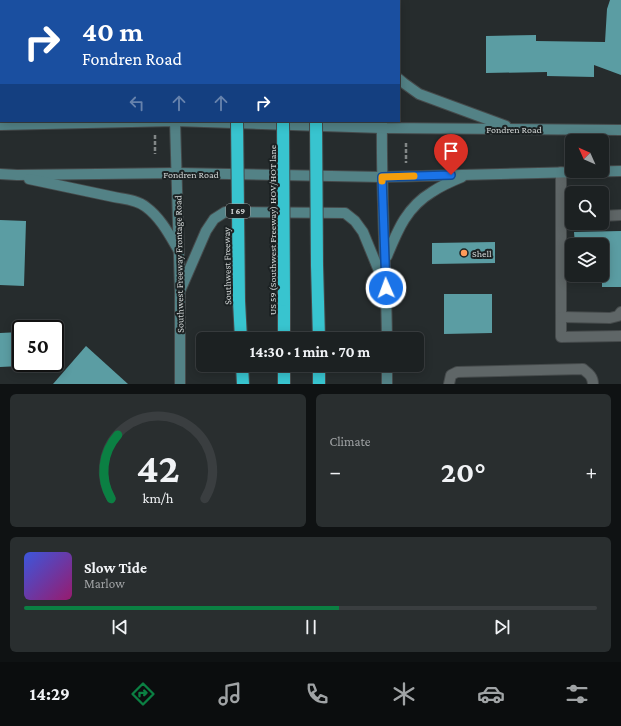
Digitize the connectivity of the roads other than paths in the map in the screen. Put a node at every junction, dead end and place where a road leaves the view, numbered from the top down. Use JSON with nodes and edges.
{"nodes":[{"id":1,"x":400,"y":80,"type":"edge"},
{"id":2,"x":84,"y":122,"type":"edge"},
{"id":3,"x":175,"y":122,"type":"edge"},
{"id":4,"x":227,"y":122,"type":"edge"},
{"id":5,"x":238,"y":122,"type":"edge"},
{"id":6,"x":283,"y":122,"type":"edge"},
{"id":7,"x":316,"y":122,"type":"edge"},
{"id":8,"x":382,"y":125,"type":"edge"},
{"id":9,"x":0,"y":126,"type":"edge"},
{"id":10,"x":514,"y":129,"type":"junction"},
{"id":11,"x":621,"y":130,"type":"edge"},
{"id":12,"x":621,"y":171,"type":"edge"},
{"id":13,"x":561,"y":172,"type":"junction"},
{"id":14,"x":177,"y":173,"type":"junction"},
{"id":15,"x":3,"y":174,"type":"edge"},
{"id":16,"x":466,"y":175,"type":"junction"},
{"id":17,"x":382,"y":177,"type":"junction"},
{"id":18,"x":621,"y":215,"type":"edge"},
{"id":19,"x":609,"y":216,"type":"edge"},
{"id":20,"x":561,"y":217,"type":"junction"},
{"id":21,"x":565,"y":217,"type":"edge"},
{"id":22,"x":179,"y":252,"type":"junction"},
{"id":23,"x":385,"y":259,"type":"junction"},
{"id":24,"x":386,"y":288,"type":"junction"},
{"id":25,"x":180,"y":291,"type":"junction"},
{"id":26,"x":621,"y":312,"type":"edge"},
{"id":27,"x":561,"y":317,"type":"junction"},
{"id":28,"x":241,"y":332,"type":"edge"},
{"id":29,"x":284,"y":332,"type":"edge"},
{"id":30,"x":319,"y":332,"type":"edge"},
{"id":31,"x":387,"y":332,"type":"edge"},
{"id":32,"x":621,"y":336,"type":"edge"},
{"id":33,"x":242,"y":372,"type":"edge"},
{"id":34,"x":284,"y":372,"type":"edge"},
{"id":35,"x":387,"y":372,"type":"edge"},
{"id":36,"x":180,"y":384,"type":"edge"},
{"id":37,"x":243,"y":384,"type":"edge"},
{"id":38,"x":284,"y":384,"type":"edge"},
{"id":39,"x":387,"y":384,"type":"edge"},
{"id":40,"x":449,"y":384,"type":"edge"},
{"id":41,"x":593,"y":384,"type":"edge"}],
"edges":[{"from":1,"to":10,"type":"main road"},
{"from":2,"to":9,"type":"main road","name":"Fondren Road"},
{"from":3,"to":14,"type":"main road","name":"Southwest Freeway Frontage Road"},
{"from":4,"to":8,"type":"main road","name":"Fondren Road"},
{"from":5,"to":28,"type":"highway","name":"Southwest Freeway","number":"I 69","bridge":true},
{"from":6,"to":29,"type":"highway","name":"US 59 (Southwest Freeway) HOV/HOT lane","bridge":true},
{"from":7,"to":30,"type":"highway","bridge":true},
{"from":8,"to":10,"type":"main road","name":"Fondren Road"},
{"from":8,"to":17,"type":"main road"},
{"from":10,"to":11,"type":"main road","name":"Fondren Road"},
{"from":12,"to":13,"type":"main road","name":"Fondren Road"},
{"from":13,"to":16,"type":"main road","name":"Fondren Road"},
{"from":13,"to":20,"type":"lane"},
{"from":14,"to":15,"type":"main road","name":"Fondren Road"},
{"from":14,"to":17,"type":"main road","name":"Fondren Road"},
{"from":14,"to":22,"type":"main road","name":"Southwest Freeway Frontage Road"},
{"from":15,"to":22,"type":"main road"},
{"from":16,"to":17,"type":"main road","name":"Fondren Road"},
{"from":16,"to":23,"type":"main road"},
{"from":17,"to":23,"type":"main road"},
{"from":18,"to":19,"type":"lane"},
{"from":20,"to":21,"type":"lane"},
{"from":20,"to":27,"type":"lane"},
{"from":22,"to":25,"type":"main road","name":"Southwest Freeway Frontage Road"},
{"from":23,"to":24,"type":"main road"},
{"from":24,"to":25,"type":"main road"},
{"from":24,"to":31,"type":"main road"},
{"from":25,"to":36,"type":"main road","name":"Southwest Freeway Frontage Road"},
{"from":26,"to":27,"type":"lane"},
{"from":27,"to":32,"type":"lane"},
{"from":33,"to":37,"type":"highway"},
{"from":34,"to":38,"type":"highway"},
{"from":35,"to":39,"type":"main road"},
{"from":40,"to":41,"type":"lane"}]}
